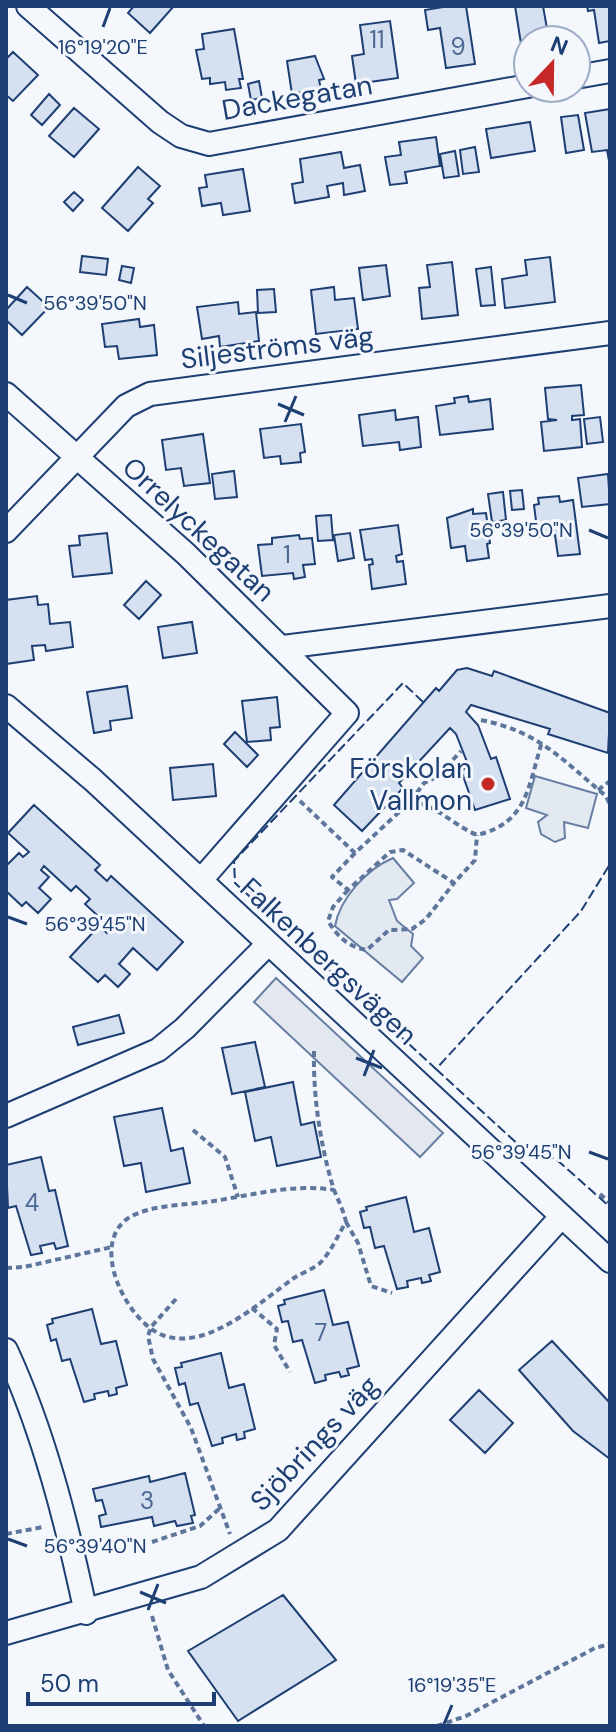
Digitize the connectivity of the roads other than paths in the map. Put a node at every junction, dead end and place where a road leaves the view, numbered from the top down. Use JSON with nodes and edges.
{"nodes":[{"id":1,"x":28,"y":6,"type":"edge"},
{"id":2,"x":512,"y":89,"type":"edge"},
{"id":3,"x":610,"y":333,"type":"edge"},
{"id":4,"x":6,"y":394,"type":"edge"},
{"id":5,"x":77,"y":457,"type":"junction"},
{"id":6,"x":6,"y":531,"type":"edge"},
{"id":7,"x":610,"y":606,"type":"edge"},
{"id":8,"x":283,"y":647,"type":"junction"},
{"id":9,"x":6,"y":706,"type":"edge"},
{"id":10,"x":201,"y":880,"type":"junction"},
{"id":11,"x":267,"y":945,"type":"junction"},
{"id":12,"x":6,"y":1116,"type":"edge"},
{"id":13,"x":561,"y":1217,"type":"junction"},
{"id":14,"x":610,"y":1261,"type":"edge"},
{"id":15,"x":6,"y":1350,"type":"edge"},
{"id":16,"x":86,"y":1613,"type":"junction"},
{"id":17,"x":6,"y":1633,"type":"edge"}],
"edges":[{"from":1,"to":2,"type":"street","name":"Dackegatan"},
{"from":3,"to":5,"type":"street","name":"Siljeströms väg"},
{"from":4,"to":5,"type":"street","name":"Orrelyckegatan"},
{"from":5,"to":6,"type":"street","name":"Siljeströms väg"},
{"from":5,"to":8,"type":"street","name":"Orrelyckegatan"},
{"from":7,"to":8,"type":"street"},
{"from":8,"to":10,"type":"street","name":"Orrelyckegatan"},
{"from":9,"to":10,"type":"street","name":"Falkenbergsvägen"},
{"from":10,"to":11,"type":"street","name":"Falkenbergsvägen"},
{"from":11,"to":12,"type":"street"},
{"from":11,"to":13,"type":"street","name":"Falkenbergsvägen"},
{"from":13,"to":14,"type":"street","name":"Falkenbergsvägen"},
{"from":13,"to":16,"type":"street","name":"Sjöbrings väg"},
{"from":15,"to":16,"type":"street"},
{"from":16,"to":17,"type":"street","name":"Sjöbrings väg"}]}
